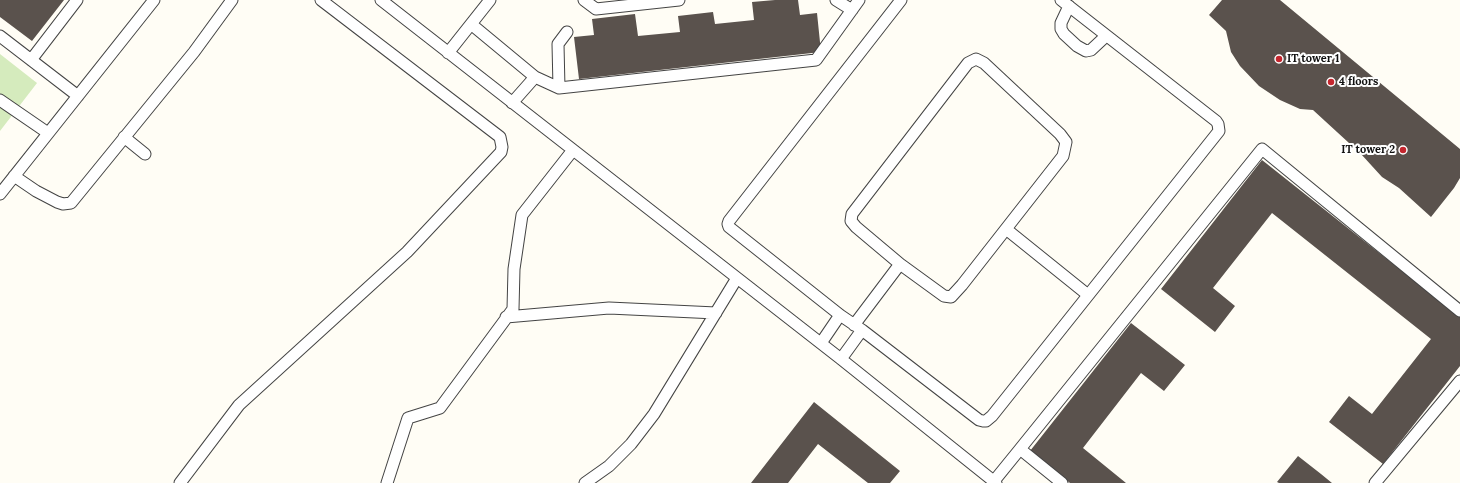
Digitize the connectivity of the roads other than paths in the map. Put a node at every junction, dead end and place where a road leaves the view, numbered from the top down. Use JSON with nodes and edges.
{"nodes":[{"id":1,"x":77,"y":0,"type":"edge"},
{"id":2,"x":154,"y":0,"type":"edge"},
{"id":3,"x":232,"y":0,"type":"edge"},
{"id":4,"x":321,"y":0,"type":"edge"},
{"id":5,"x":381,"y":0,"type":"edge"},
{"id":6,"x":490,"y":0,"type":"edge"},
{"id":7,"x":584,"y":0,"type":"edge"},
{"id":8,"x":679,"y":0,"type":"edge"},
{"id":9,"x":836,"y":0,"type":"edge"},
{"id":10,"x":859,"y":0,"type":"edge"},
{"id":11,"x":901,"y":0,"type":"edge"},
{"id":12,"x":1065,"y":3,"type":"edge"},
{"id":13,"x":599,"y":4,"type":"edge"},
{"id":14,"x":852,"y":10,"type":"junction"},
{"id":15,"x":471,"y":24,"type":"junction"},
{"id":16,"x":567,"y":32,"type":"dead end"},
{"id":17,"x":0,"y":36,"type":"edge"},
{"id":18,"x":1106,"y":36,"type":"junction"},
{"id":19,"x":448,"y":53,"type":"junction"},
{"id":20,"x":31,"y":60,"type":"junction"},
{"id":21,"x":535,"y":77,"type":"junction"},
{"id":22,"x":559,"y":88,"type":"junction"},
{"id":23,"x":78,"y":96,"type":"junction"},
{"id":24,"x":0,"y":100,"type":"edge"},
{"id":25,"x":512,"y":103,"type":"junction"},
{"id":26,"x":48,"y":133,"type":"junction"},
{"id":27,"x":124,"y":137,"type":"junction"},
{"id":28,"x":573,"y":150,"type":"junction"},
{"id":29,"x":145,"y":154,"type":"dead end"},
{"id":30,"x":14,"y":176,"type":"junction"},
{"id":31,"x":0,"y":194,"type":"edge"},
{"id":32,"x":1006,"y":229,"type":"junction"},
{"id":33,"x":900,"y":264,"type":"junction"},
{"id":34,"x":737,"y":278,"type":"junction"},
{"id":35,"x":1088,"y":295,"type":"junction"},
{"id":36,"x":1460,"y":310,"type":"edge"},
{"id":37,"x":716,"y":313,"type":"junction"},
{"id":38,"x":840,"y":315,"type":"junction"},
{"id":39,"x":506,"y":317,"type":"junction"},
{"id":40,"x":857,"y":331,"type":"junction"},
{"id":41,"x":821,"y":343,"type":"junction"},
{"id":42,"x":841,"y":359,"type":"junction"},
{"id":43,"x":1460,"y":381,"type":"edge"},
{"id":44,"x":1020,"y":449,"type":"junction"},
{"id":45,"x":995,"y":482,"type":"edge"},
{"id":46,"x":1379,"y":482,"type":"edge"},
{"id":47,"x":180,"y":483,"type":"edge"},
{"id":48,"x":387,"y":483,"type":"edge"},
{"id":49,"x":585,"y":483,"type":"edge"},
{"id":50,"x":1062,"y":483,"type":"edge"}],
"edges":[{"from":1,"to":20,"type":"street"},
{"from":2,"to":23,"type":"street"},
{"from":3,"to":27,"type":"street"},
{"from":4,"to":47,"type":"street"},
{"from":5,"to":19,"type":"street"},
{"from":6,"to":15,"type":"street"},
{"from":7,"to":13,"type":"street"},
{"from":8,"to":13,"type":"street"},
{"from":9,"to":14,"type":"street"},
{"from":10,"to":14,"type":"street"},
{"from":11,"to":38,"type":"street"},
{"from":12,"to":18,"type":"street"},
{"from":12,"to":18,"type":"street"},
{"from":14,"to":22,"type":"street"},
{"from":15,"to":19,"type":"street"},
{"from":15,"to":21,"type":"street"},
{"from":16,"to":22,"type":"street"},
{"from":17,"to":20,"type":"street"},
{"from":18,"to":35,"type":"street"},
{"from":19,"to":25,"type":"street"},
{"from":20,"to":23,"type":"street"},
{"from":21,"to":22,"type":"street"},
{"from":21,"to":25,"type":"street"},
{"from":23,"to":26,"type":"street"},
{"from":24,"to":26,"type":"street"},
{"from":25,"to":28,"type":"street"},
{"from":26,"to":30,"type":"street"},
{"from":27,"to":29,"type":"street"},
{"from":27,"to":30,"type":"street"},
{"from":28,"to":34,"type":"street"},
{"from":28,"to":39,"type":"street"},
{"from":30,"to":31,"type":"street"},
{"from":32,"to":33,"type":"street"},
{"from":32,"to":33,"type":"street"},
{"from":32,"to":35,"type":"street"},
{"from":33,"to":40,"type":"street"},
{"from":34,"to":37,"type":"street"},
{"from":34,"to":41,"type":"street"},
{"from":35,"to":40,"type":"street"},
{"from":36,"to":44,"type":"street"},
{"from":37,"to":39,"type":"street"},
{"from":37,"to":49,"type":"street"},
{"from":38,"to":40,"type":"street"},
{"from":38,"to":41,"type":"street"},
{"from":39,"to":48,"type":"street"},
{"from":40,"to":42,"type":"street"},
{"from":41,"to":42,"type":"street"},
{"from":42,"to":45,"type":"street"},
{"from":43,"to":46,"type":"street"},
{"from":44,"to":45,"type":"street"},
{"from":44,"to":50,"type":"street"}]}
